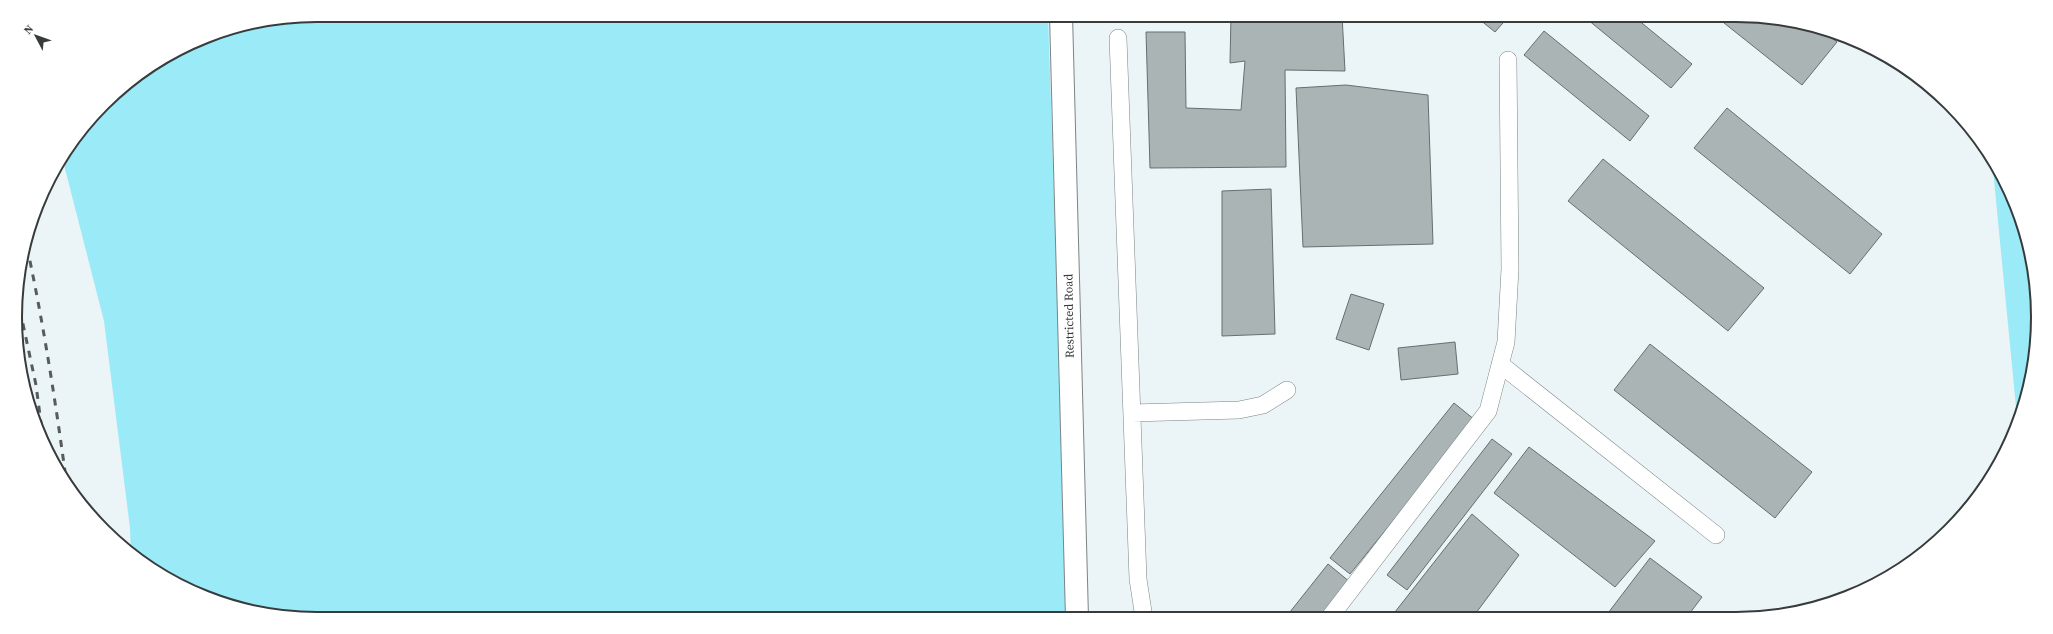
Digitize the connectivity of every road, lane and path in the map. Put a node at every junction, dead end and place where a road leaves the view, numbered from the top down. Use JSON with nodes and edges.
{"nodes":[{"id":1,"x":1061,"y":22,"type":"edge"},
{"id":2,"x":1118,"y":38,"type":"dead end"},
{"id":3,"x":1508,"y":60,"type":"dead end"},
{"id":4,"x":1500,"y":364,"type":"junction"},
{"id":5,"x":1287,"y":390,"type":"dead end"},
{"id":6,"x":1132,"y":413,"type":"junction"},
{"id":7,"x":1716,"y":535,"type":"dead end"},
{"id":8,"x":1077,"y":612,"type":"edge"},
{"id":9,"x":1143,"y":612,"type":"edge"},
{"id":10,"x":1334,"y":612,"type":"edge"}],
"edges":[{"from":1,"to":8,"type":"street","name":"Restricted Road"},
{"from":2,"to":6,"type":"lane"},
{"from":3,"to":4,"type":"lane"},
{"from":4,"to":7,"type":"lane"},
{"from":4,"to":10,"type":"lane"},
{"from":5,"to":6,"type":"lane"},
{"from":6,"to":9,"type":"lane"}]}
